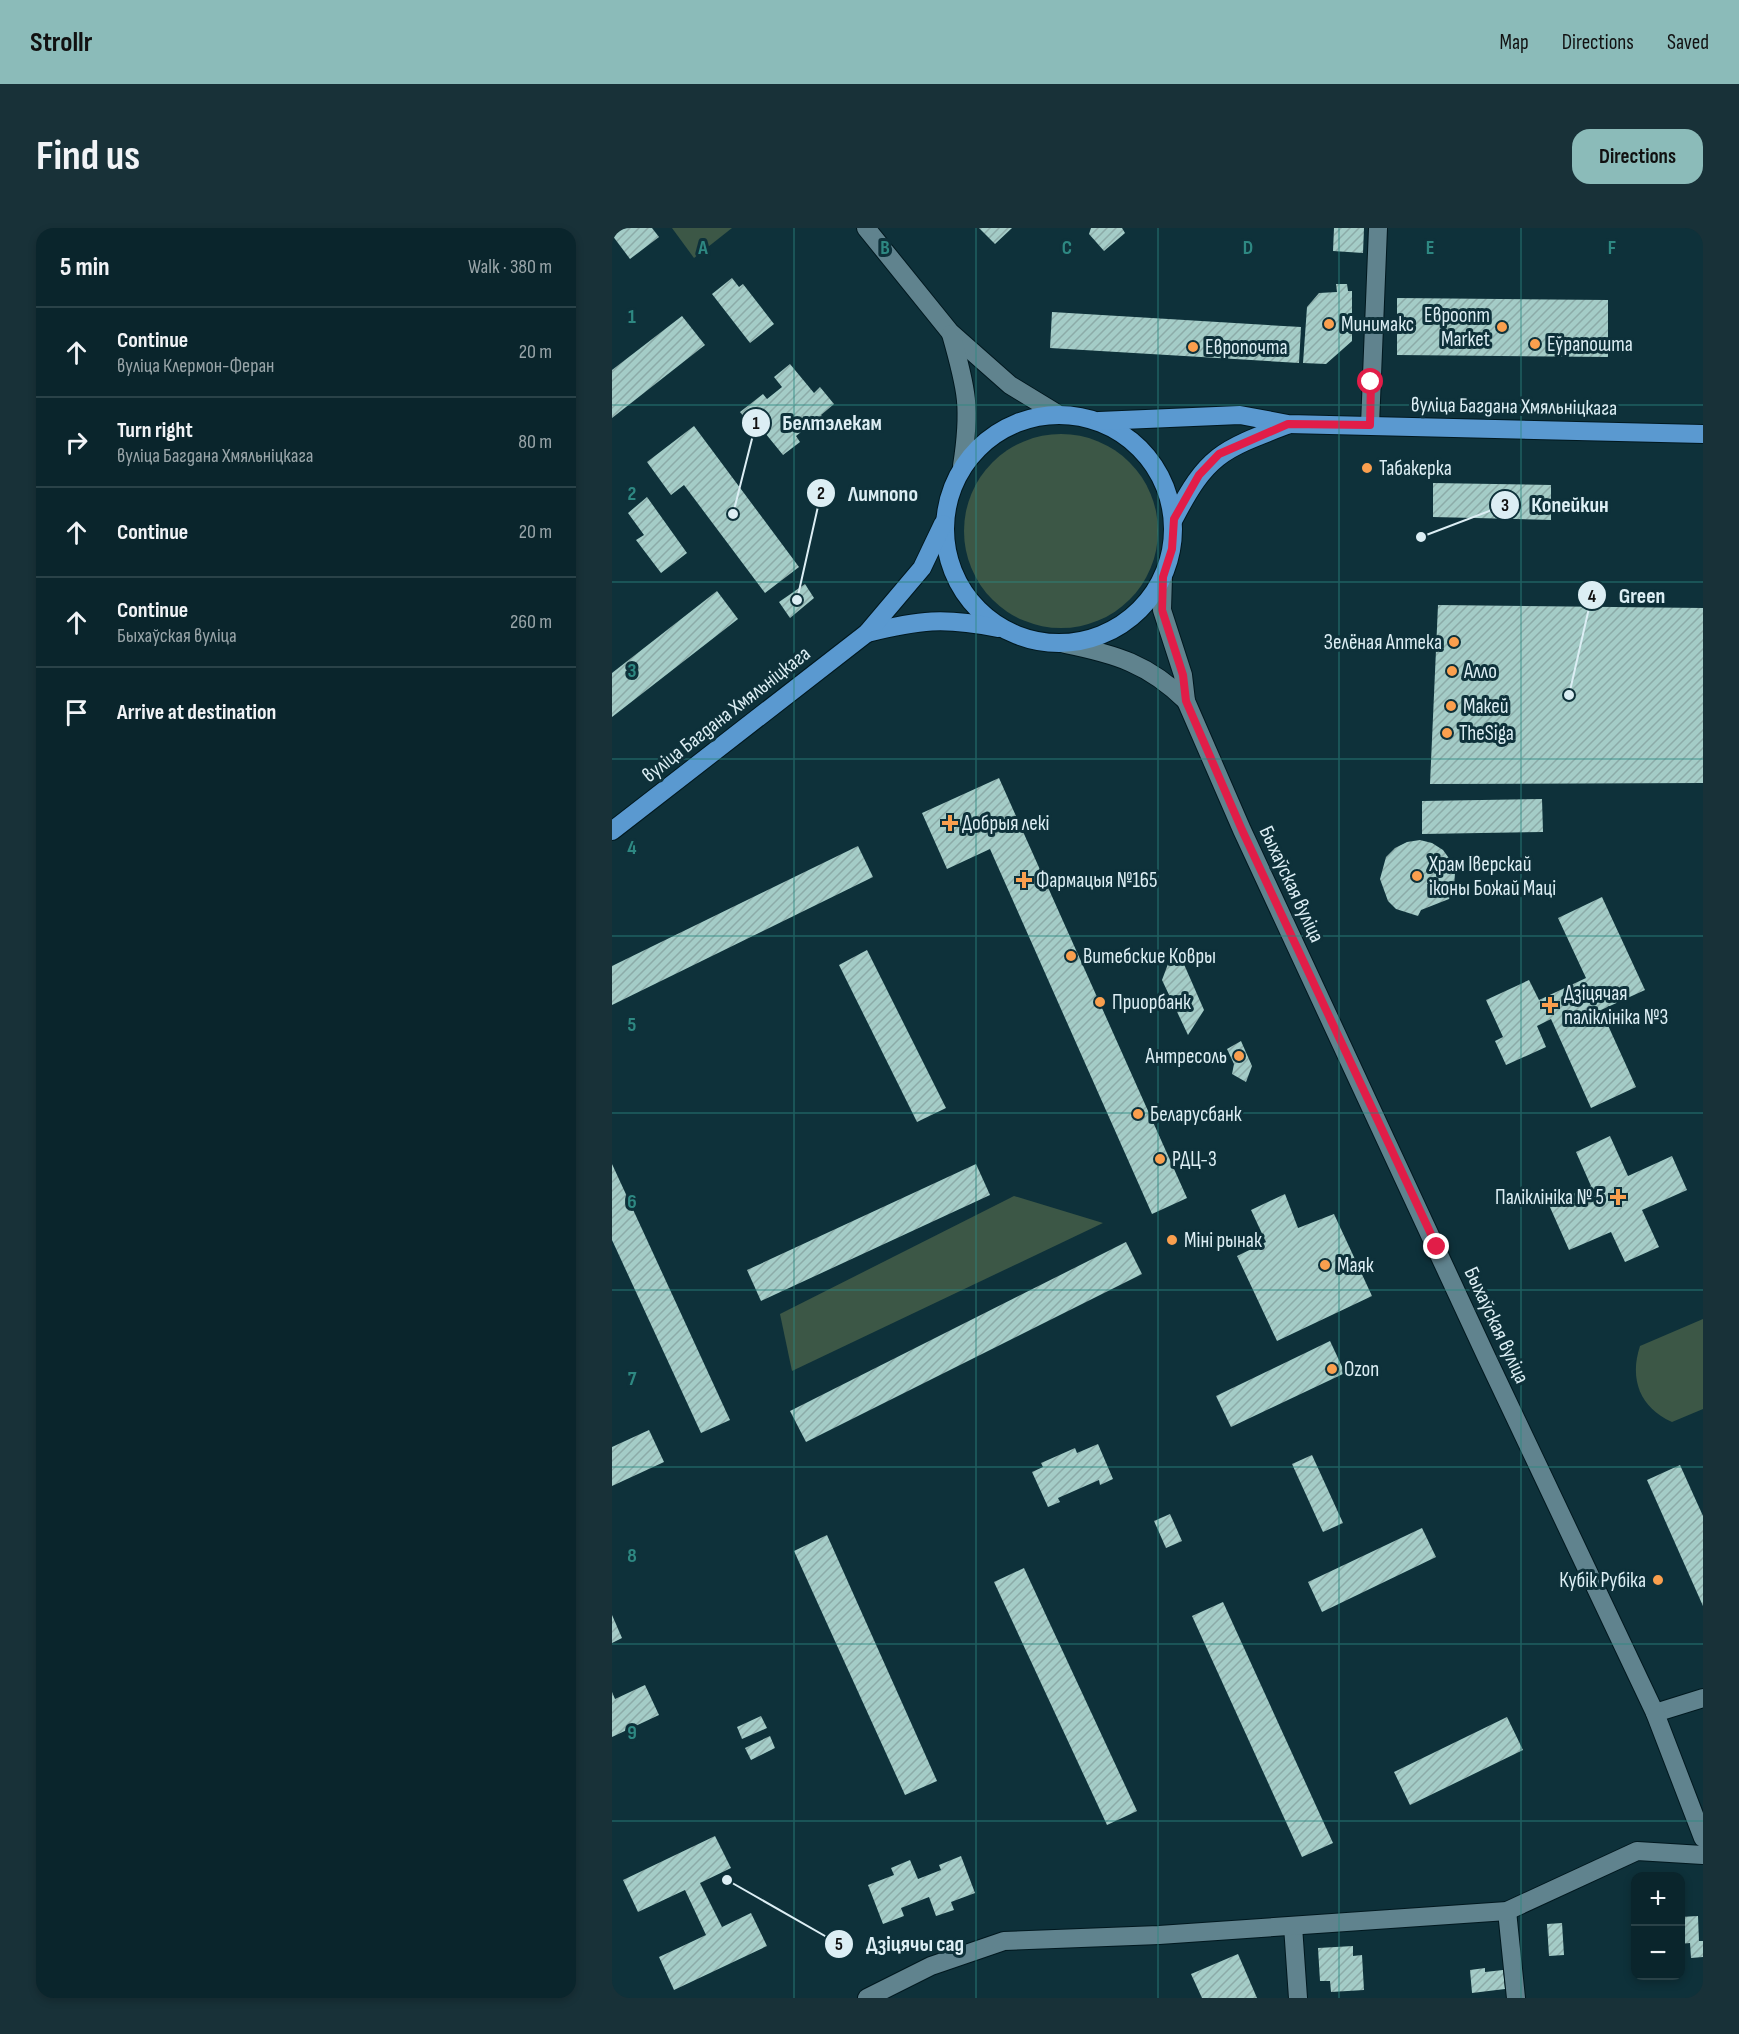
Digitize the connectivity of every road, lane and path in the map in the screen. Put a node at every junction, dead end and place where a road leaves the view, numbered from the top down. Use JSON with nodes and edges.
{"nodes":[{"id":1,"x":867,"y":228,"type":"edge"},
{"id":2,"x":1378,"y":228,"type":"edge"},
{"id":3,"x":950,"y":332,"type":"junction"},
{"id":4,"x":1056,"y":413,"type":"junction"},
{"id":5,"x":1099,"y":421,"type":"junction"},
{"id":6,"x":1288,"y":424,"type":"junction"},
{"id":7,"x":1370,"y":425,"type":"junction"},
{"id":8,"x":1703,"y":434,"type":"edge"},
{"id":9,"x":962,"y":466,"type":"junction"},
{"id":10,"x":1174,"y":519,"type":"junction"},
{"id":11,"x":944,"y":524,"type":"junction"},
{"id":12,"x":1163,"y":577,"type":"junction"},
{"id":13,"x":1002,"y":629,"type":"junction"},
{"id":14,"x":867,"y":633,"type":"junction"},
{"id":15,"x":1065,"y":644,"type":"junction"},
{"id":16,"x":1186,"y":701,"type":"junction"},
{"id":17,"x":612,"y":831,"type":"edge"},
{"id":18,"x":1703,"y":1698,"type":"edge"},
{"id":19,"x":1655,"y":1713,"type":"junction"},
{"id":20,"x":1703,"y":1838,"type":"edge"},
{"id":21,"x":1703,"y":1855,"type":"edge"},
{"id":22,"x":1507,"y":1911,"type":"junction"},
{"id":23,"x":1293,"y":1926,"type":"junction"},
{"id":24,"x":867,"y":1998,"type":"edge"},
{"id":25,"x":1298,"y":1998,"type":"edge"},
{"id":26,"x":1516,"y":1998,"type":"edge"}],
"edges":[{"from":1,"to":3,"type":"main road"},
{"from":2,"to":7,"type":"main road"},
{"from":3,"to":4,"type":"main road"},
{"from":3,"to":9,"type":"main road"},
{"from":4,"to":5,"type":"main road"},
{"from":4,"to":9,"type":"main road"},
{"from":5,"to":6,"type":"main road","name":"вуліца Багдана Хмяльніцкага"},
{"from":5,"to":10,"type":"main road"},
{"from":6,"to":7,"type":"main road","name":"вуліца Багдана Хмяльніцкага"},
{"from":6,"to":10,"type":"main road","name":"вуліца Багдана Хмяльніцкага"},
{"from":7,"to":8,"type":"main road","name":"вуліца Багдана Хмяльніцкага"},
{"from":9,"to":11,"type":"main road"},
{"from":10,"to":12,"type":"main road"},
{"from":11,"to":13,"type":"main road"},
{"from":11,"to":14,"type":"main road","name":"вуліца Багдана Хмяльніцкага"},
{"from":12,"to":15,"type":"main road"},
{"from":12,"to":16,"type":"main road","name":"Быхаўская вуліца"},
{"from":13,"to":14,"type":"main road","name":"вуліца Багдана Хмяльніцкага"},
{"from":13,"to":15,"type":"main road"},
{"from":14,"to":17,"type":"main road","name":"вуліца Багдана Хмяльніцкага"},
{"from":15,"to":16,"type":"main road","name":"Быхаўская вуліца"},
{"from":16,"to":19,"type":"main road","name":"Быхаўская вуліца"},
{"from":18,"to":19,"type":"main road"},
{"from":19,"to":20,"type":"main road","name":"Быхаўская вуліца"},
{"from":21,"to":22,"type":"main road"},
{"from":22,"to":23,"type":"main road"},
{"from":22,"to":26,"type":"main road"},
{"from":23,"to":24,"type":"main road"},
{"from":23,"to":25,"type":"main road"}]}
